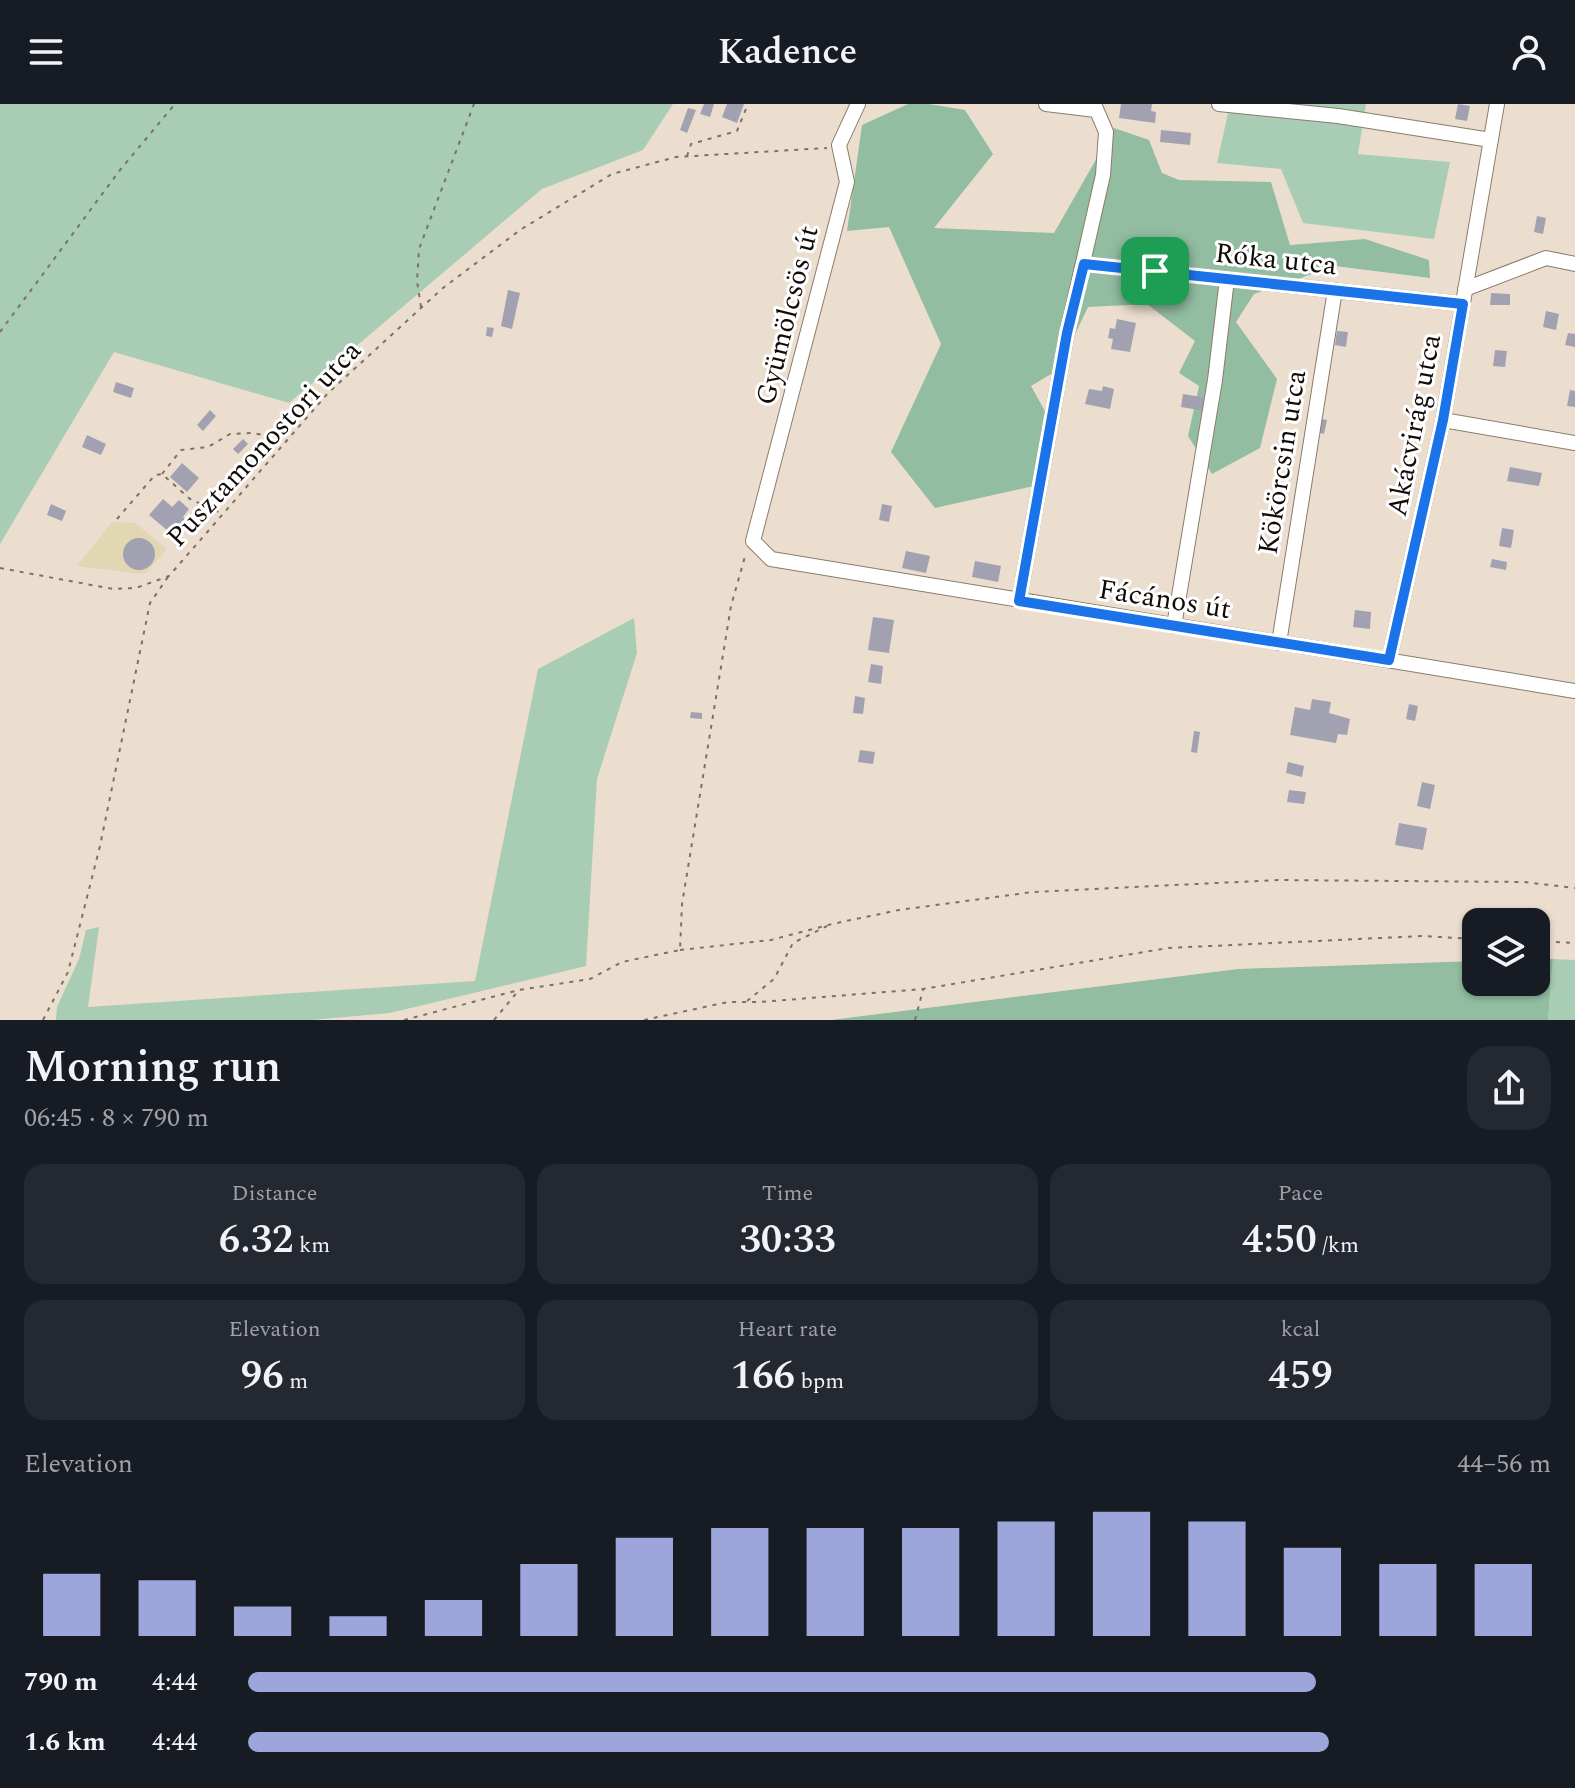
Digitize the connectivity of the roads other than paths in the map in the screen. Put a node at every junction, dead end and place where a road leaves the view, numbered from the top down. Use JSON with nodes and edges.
{"nodes":[{"id":1,"x":858,"y":104,"type":"edge"},
{"id":2,"x":1046,"y":104,"type":"edge"},
{"id":3,"x":1219,"y":104,"type":"edge"},
{"id":4,"x":1497,"y":104,"type":"edge"},
{"id":5,"x":1095,"y":107,"type":"edge"},
{"id":6,"x":1491,"y":140,"type":"junction"},
{"id":7,"x":1084,"y":264,"type":"junction"},
{"id":8,"x":1575,"y":264,"type":"edge"},
{"id":9,"x":1227,"y":279,"type":"junction"},
{"id":10,"x":1335,"y":290,"type":"junction"},
{"id":11,"x":1464,"y":296,"type":"junction"},
{"id":12,"x":1443,"y":420,"type":"junction"},
{"id":13,"x":1575,"y":443,"type":"edge"},
{"id":14,"x":753,"y":541,"type":"joint"},
{"id":15,"x":1019,"y":601,"type":"junction"},
{"id":16,"x":1174,"y":626,"type":"junction"},
{"id":17,"x":1279,"y":643,"type":"junction"},
{"id":18,"x":1389,"y":660,"type":"junction"},
{"id":19,"x":1575,"y":691,"type":"edge"}],
"edges":[{"from":1,"to":14,"type":"street","name":"Gyümölcsös út"},
{"from":2,"to":5,"type":"street"},
{"from":3,"to":6,"type":"street"},
{"from":4,"to":6,"type":"street","name":"Akácvirág utca"},
{"from":5,"to":7,"type":"street"},
{"from":6,"to":11,"type":"street","name":"Akácvirág utca"},
{"from":7,"to":9,"type":"street","name":"Róka utca"},
{"from":7,"to":15,"type":"street"},
{"from":8,"to":11,"type":"street"},
{"from":9,"to":10,"type":"street","name":"Róka utca"},
{"from":9,"to":16,"type":"street"},
{"from":10,"to":11,"type":"street","name":"Róka utca"},
{"from":10,"to":17,"type":"street","name":"Kökörcsin utca"},
{"from":11,"to":12,"type":"street","name":"Akácvirág utca"},
{"from":12,"to":13,"type":"street"},
{"from":12,"to":18,"type":"street","name":"Akácvirág utca"},
{"from":14,"to":15,"type":"street","name":"Fácános út"},
{"from":15,"to":16,"type":"street","name":"Fácános út"},
{"from":16,"to":17,"type":"street","name":"Fácános út"},
{"from":17,"to":18,"type":"street","name":"Fácános út"},
{"from":18,"to":19,"type":"street","name":"Fácános út"}]}
